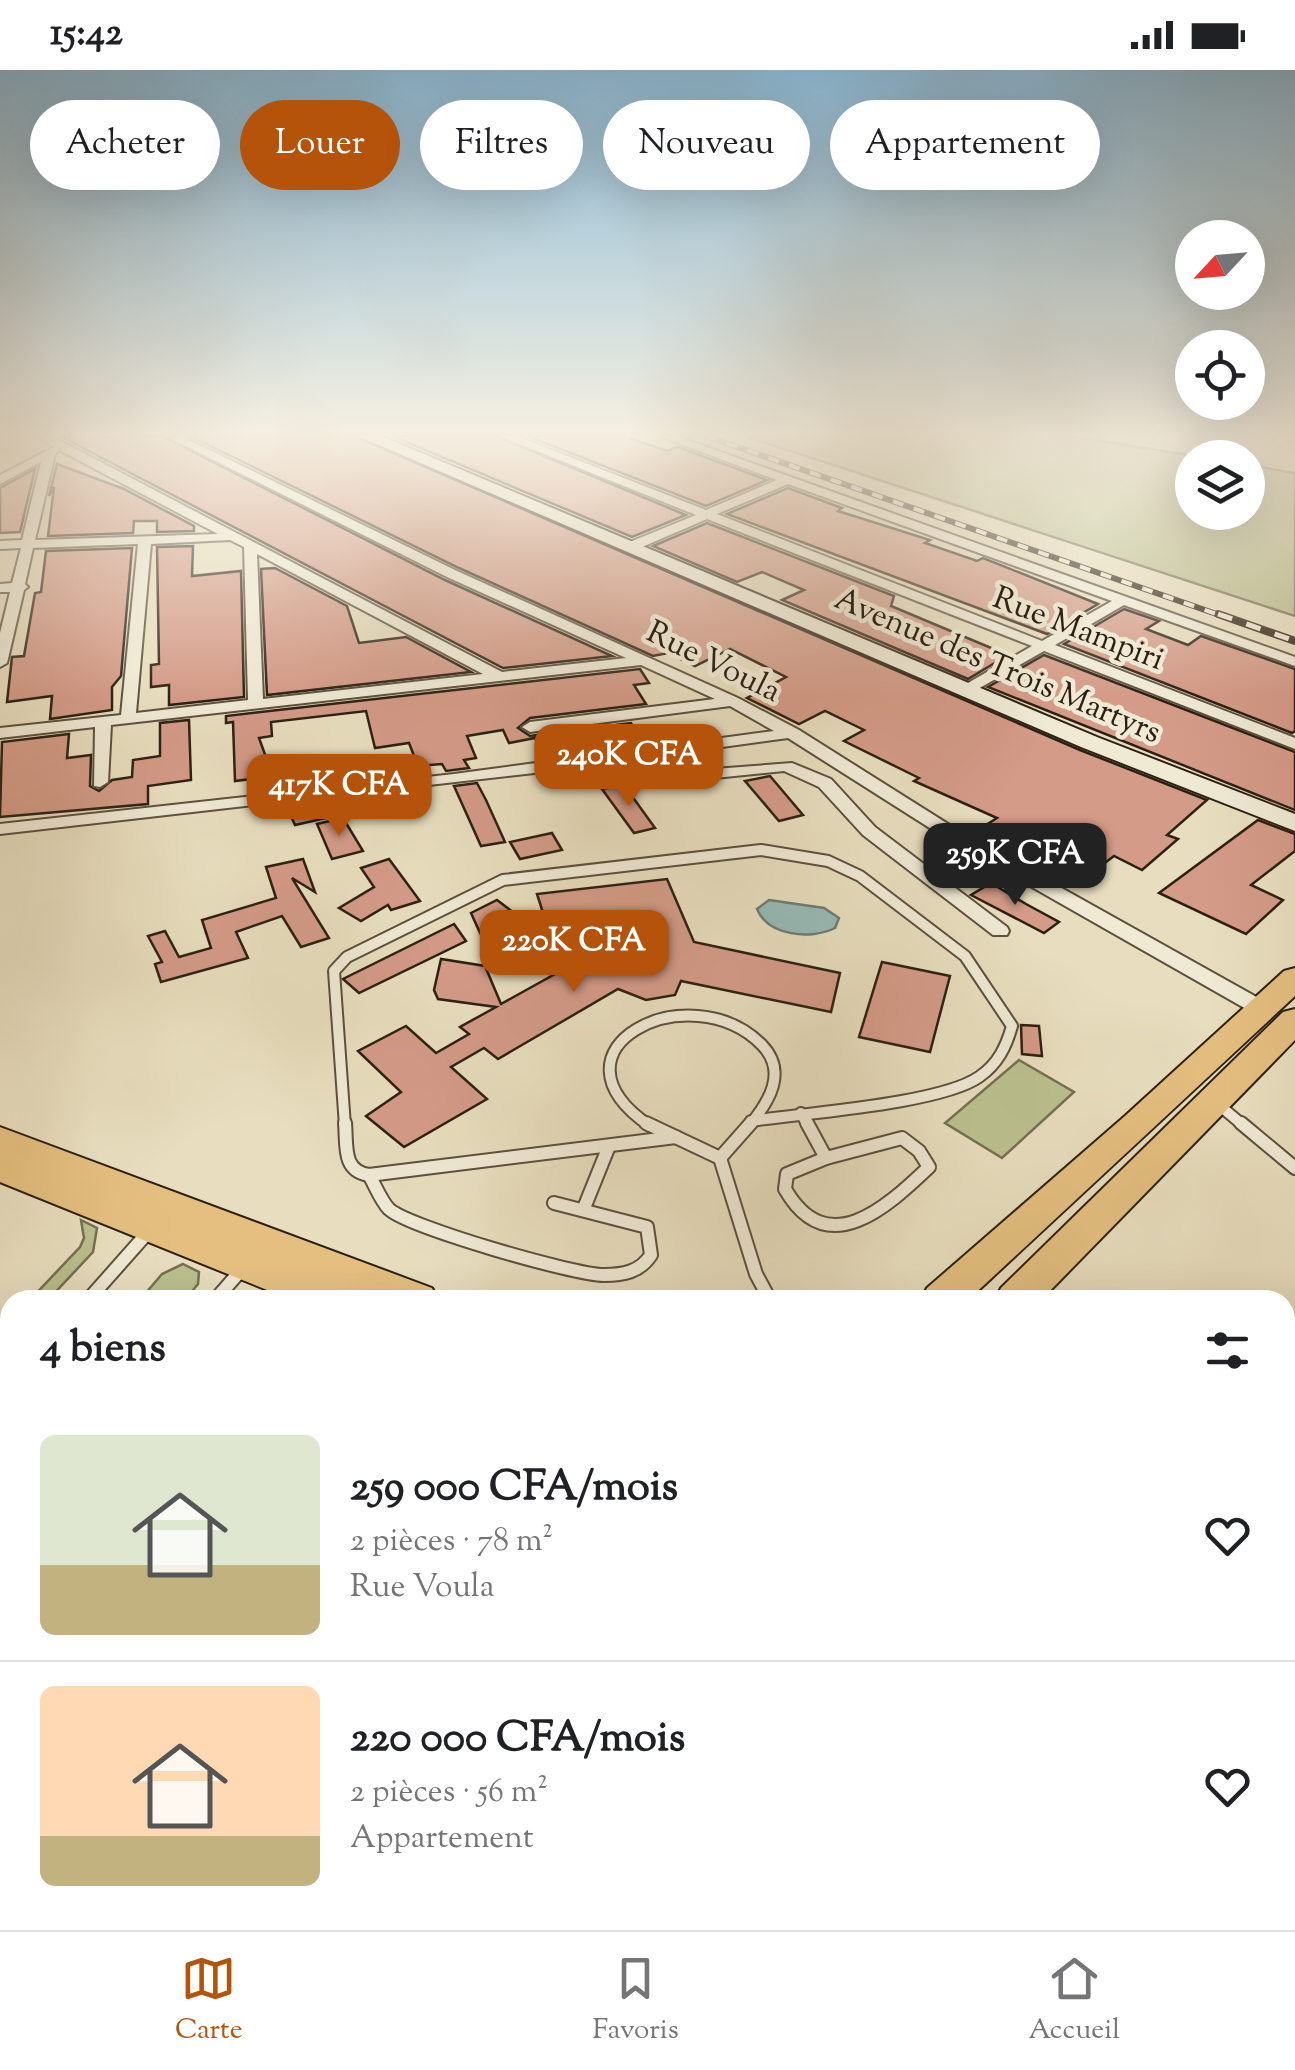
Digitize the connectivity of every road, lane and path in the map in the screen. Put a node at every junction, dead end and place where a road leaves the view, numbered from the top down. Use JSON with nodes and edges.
{"nodes":[{"id":1,"x":35,"y":523,"type":"edge"},
{"id":2,"x":203,"y":523,"type":"edge"},
{"id":3,"x":347,"y":523,"type":"edge"},
{"id":4,"x":572,"y":523,"type":"edge"},
{"id":5,"x":687,"y":523,"type":"edge"},
{"id":6,"x":726,"y":523,"type":"edge"},
{"id":7,"x":905,"y":523,"type":"edge"},
{"id":8,"x":230,"y":536,"type":"junction"},
{"id":9,"x":145,"y":540,"type":"junction"},
{"id":10,"x":0,"y":544,"type":"edge"},
{"id":11,"x":30,"y":544,"type":"junction"},
{"id":12,"x":250,"y":547,"type":"junction"},
{"id":13,"x":630,"y":547,"type":"junction"},
{"id":14,"x":0,"y":588,"type":"edge"},
{"id":15,"x":21,"y":588,"type":"junction"},
{"id":16,"x":1124,"y":600,"type":"junction"},
{"id":17,"x":4,"y":638,"type":"edge"},
{"id":18,"x":1042,"y":645,"type":"junction"},
{"id":19,"x":649,"y":660,"type":"junction"},
{"id":20,"x":1295,"y":662,"type":"edge"},
{"id":21,"x":0,"y":664,"type":"edge"},
{"id":22,"x":502,"y":678,"type":"junction"},
{"id":23,"x":966,"y":690,"type":"junction"},
{"id":24,"x":733,"y":701,"type":"junction"},
{"id":25,"x":256,"y":704,"type":"junction"},
{"id":26,"x":128,"y":718,"type":"junction"},
{"id":27,"x":103,"y":721,"type":"junction"},
{"id":28,"x":530,"y":727,"type":"dead end"},
{"id":29,"x":0,"y":733,"type":"edge"},
{"id":30,"x":793,"y":734,"type":"junction"},
{"id":31,"x":1295,"y":744,"type":"edge"},
{"id":32,"x":478,"y":776,"type":"junction"},
{"id":33,"x":100,"y":782,"type":"dead end"},
{"id":34,"x":1287,"y":820,"type":"edge"},
{"id":35,"x":0,"y":829,"type":"edge"},
{"id":36,"x":1000,"y":931,"type":"dead end"},
{"id":37,"x":1295,"y":978,"type":"edge"},
{"id":38,"x":1278,"y":1015,"type":"edge"},
{"id":39,"x":1215,"y":1101,"type":"junction"},
{"id":40,"x":801,"y":1113,"type":"junction"},
{"id":41,"x":751,"y":1121,"type":"junction"},
{"id":42,"x":676,"y":1138,"type":"junction"},
{"id":43,"x":0,"y":1140,"type":"edge"},
{"id":44,"x":610,"y":1146,"type":"junction"},
{"id":45,"x":720,"y":1158,"type":"junction"},
{"id":46,"x":826,"y":1158,"type":"junction"},
{"id":47,"x":0,"y":1168,"type":"edge"},
{"id":48,"x":1295,"y":1168,"type":"edge"},
{"id":49,"x":369,"y":1175,"type":"junction"},
{"id":50,"x":554,"y":1203,"type":"dead end"},
{"id":51,"x":584,"y":1208,"type":"junction"},
{"id":52,"x":153,"y":1226,"type":"junction"},
{"id":53,"x":247,"y":1264,"type":"junction"},
{"id":54,"x":97,"y":1290,"type":"edge"},
{"id":55,"x":225,"y":1290,"type":"edge"},
{"id":56,"x":310,"y":1290,"type":"edge"},
{"id":57,"x":392,"y":1290,"type":"edge"},
{"id":58,"x":765,"y":1290,"type":"edge"},
{"id":59,"x":952,"y":1290,"type":"edge"},
{"id":60,"x":1025,"y":1290,"type":"edge"}],
"edges":[{"from":1,"to":11,"type":"street"},
{"from":2,"to":8,"type":"street"},
{"from":3,"to":19,"type":"street","name":"Rue Voula"},
{"from":4,"to":13,"type":"main road","name":"Avenue des Trois Martyrs"},
{"from":5,"to":13,"type":"street"},
{"from":6,"to":18,"type":"street","name":"Rue Mampiri"},
{"from":7,"to":16,"type":"street"},
{"from":8,"to":9,"type":"street"},
{"from":8,"to":12,"type":"street"},
{"from":9,"to":11,"type":"street"},
{"from":9,"to":26,"type":"street"},
{"from":10,"to":11,"type":"street"},
{"from":11,"to":15,"type":"street"},
{"from":12,"to":22,"type":"street"},
{"from":12,"to":25,"type":"street"},
{"from":13,"to":23,"type":"main road","name":"Avenue des Trois Martyrs"},
{"from":14,"to":15,"type":"street"},
{"from":15,"to":17,"type":"street"},
{"from":16,"to":18,"type":"street"},
{"from":16,"to":20,"type":"street"},
{"from":17,"to":21,"type":"street"},
{"from":18,"to":23,"type":"street"},
{"from":18,"to":31,"type":"street","name":"Rue Mampiri"},
{"from":19,"to":22,"type":"street"},
{"from":19,"to":24,"type":"street","name":"Rue Voula"},
{"from":22,"to":25,"type":"street"},
{"from":23,"to":34,"type":"main road","name":"Avenue des Trois Martyrs"},
{"from":24,"to":28,"type":"street"},
{"from":24,"to":30,"type":"street","name":"Rue Voula"},
{"from":25,"to":26,"type":"street"},
{"from":26,"to":27,"type":"street"},
{"from":27,"to":29,"type":"street"},
{"from":27,"to":33,"type":"street"},
{"from":30,"to":32,"type":"street"},
{"from":30,"to":38,"type":"street","name":"Rue Voula"},
{"from":32,"to":35,"type":"street"},
{"from":32,"to":36,"type":"street"},
{"from":37,"to":38,"type":"main road"},
{"from":38,"to":39,"type":"main road"},
{"from":38,"to":59,"type":"main road"},
{"from":39,"to":48,"type":"lane"},
{"from":39,"to":60,"type":"main road"},
{"from":40,"to":41,"type":"lane"},
{"from":40,"to":46,"type":"lane"},
{"from":40,"to":49,"type":"lane"},
{"from":41,"to":42,"type":"lane"},
{"from":41,"to":45,"type":"lane"},
{"from":42,"to":44,"type":"lane"},
{"from":42,"to":45,"type":"lane"},
{"from":43,"to":57,"type":"main road"},
{"from":44,"to":49,"type":"lane"},
{"from":44,"to":51,"type":"lane"},
{"from":45,"to":58,"type":"lane"},
{"from":46,"to":46,"type":"lane"},
{"from":47,"to":52,"type":"main road"},
{"from":49,"to":51,"type":"lane"},
{"from":50,"to":51,"type":"lane"},
{"from":52,"to":53,"type":"main road"},
{"from":52,"to":54,"type":"lane"},
{"from":53,"to":55,"type":"lane"},
{"from":53,"to":56,"type":"main road"}]}
